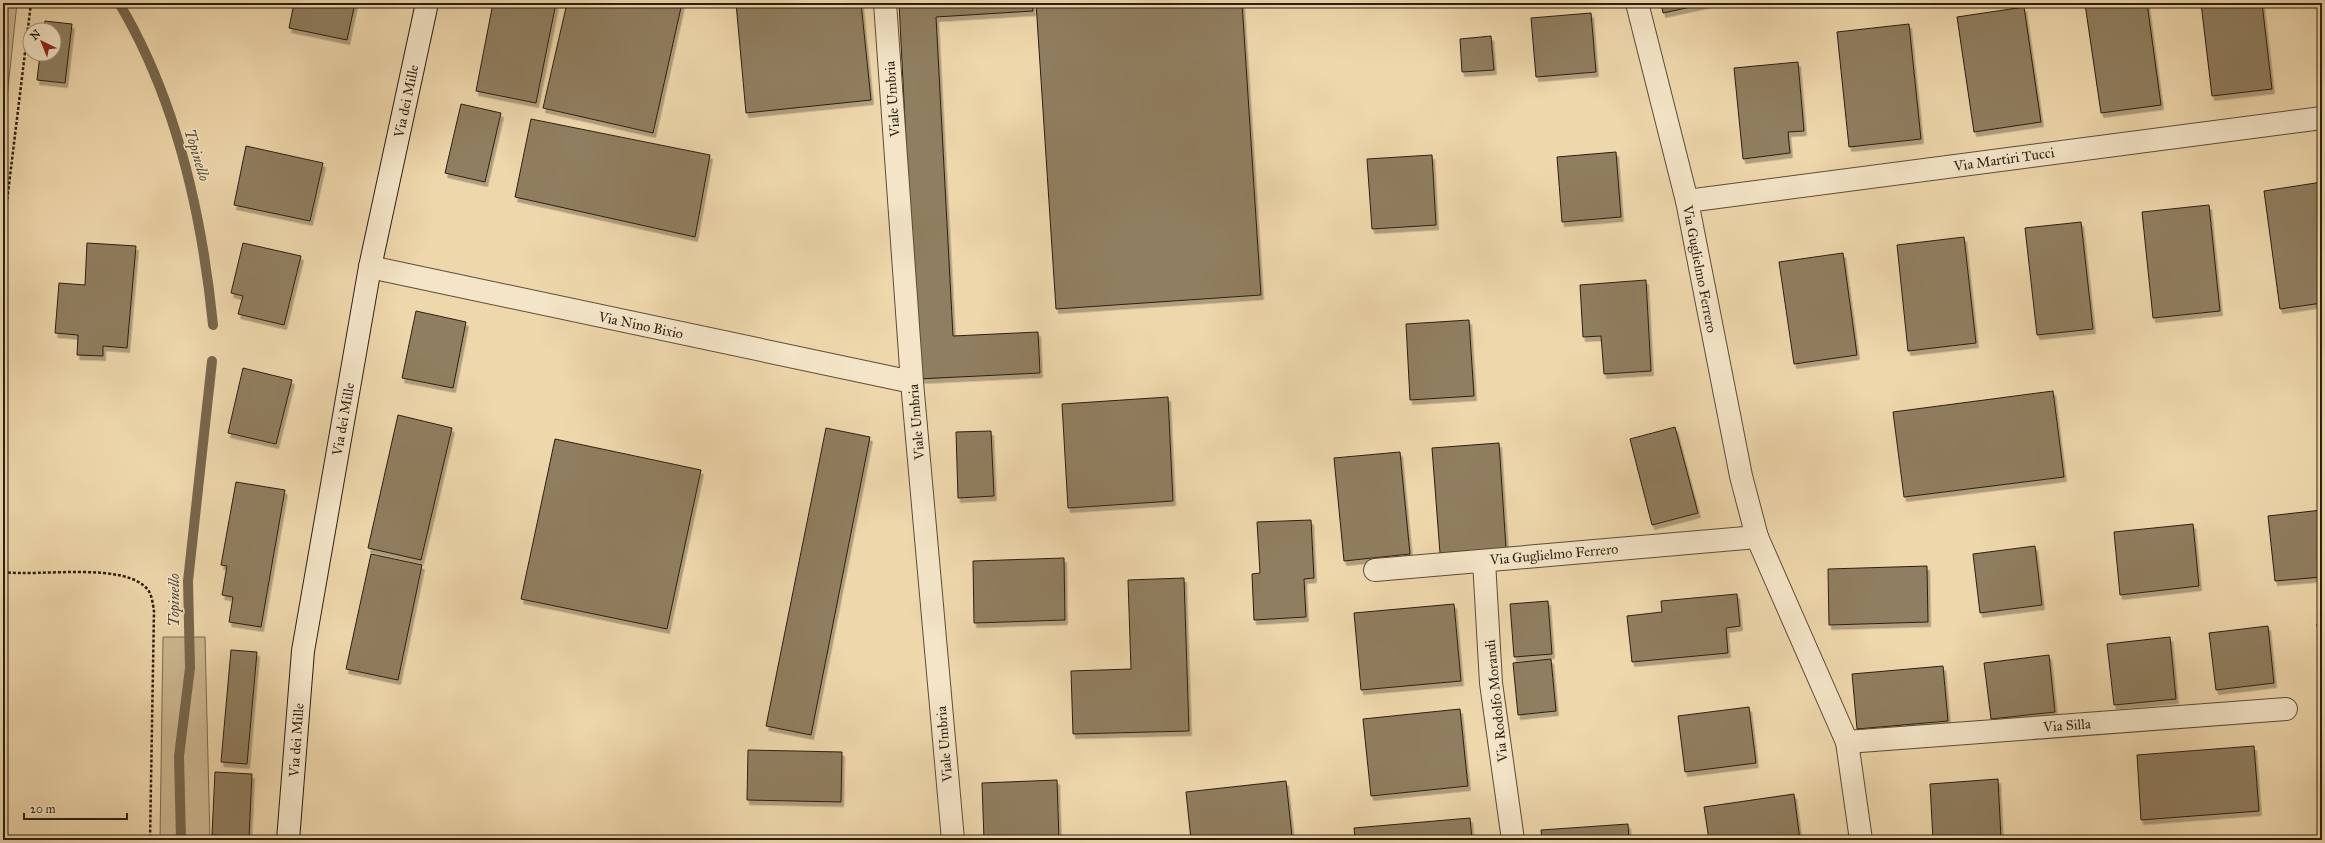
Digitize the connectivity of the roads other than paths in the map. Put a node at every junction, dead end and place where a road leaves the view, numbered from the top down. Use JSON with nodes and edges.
{"nodes":[{"id":1,"x":427,"y":3,"type":"edge"},
{"id":2,"x":885,"y":3,"type":"edge"},
{"id":3,"x":1637,"y":3,"type":"edge"},
{"id":4,"x":2322,"y":118,"type":"edge"},
{"id":5,"x":1687,"y":201,"type":"junction"},
{"id":6,"x":370,"y":267,"type":"junction"},
{"id":7,"x":912,"y":382,"type":"junction"},
{"id":8,"x":1757,"y":536,"type":"junction"},
{"id":9,"x":1484,"y":560,"type":"junction"},
{"id":10,"x":1375,"y":570,"type":"dead end"},
{"id":11,"x":2286,"y":709,"type":"dead end"},
{"id":12,"x":1847,"y":742,"type":"junction"},
{"id":13,"x":288,"y":840,"type":"edge"},
{"id":14,"x":953,"y":840,"type":"edge"},
{"id":15,"x":1513,"y":840,"type":"edge"},
{"id":16,"x":1861,"y":840,"type":"edge"}],
"edges":[{"from":1,"to":6,"type":"street","name":"Via dei Mille"},
{"from":2,"to":7,"type":"street","name":"Viale Umbria"},
{"from":3,"to":5,"type":"street","name":"Via Guglielmo Ferrero"},
{"from":4,"to":5,"type":"street","name":"Via Martiri Tucci"},
{"from":5,"to":8,"type":"street","name":"Via Guglielmo Ferrero"},
{"from":6,"to":7,"type":"street","name":"Via Nino Bixio"},
{"from":6,"to":13,"type":"street","name":"Via dei Mille"},
{"from":7,"to":14,"type":"street","name":"Viale Umbria"},
{"from":8,"to":9,"type":"street","name":"Via Guglielmo Ferrero"},
{"from":8,"to":12,"type":"street","name":"Via Guglielmo Ferrero"},
{"from":9,"to":10,"type":"street","name":"Via Guglielmo Ferrero"},
{"from":9,"to":15,"type":"street","name":"Via Rodolfo Morandi"},
{"from":11,"to":12,"type":"street","name":"Via Silla"},
{"from":12,"to":16,"type":"street","name":"Via Guglielmo Ferrero"}]}
